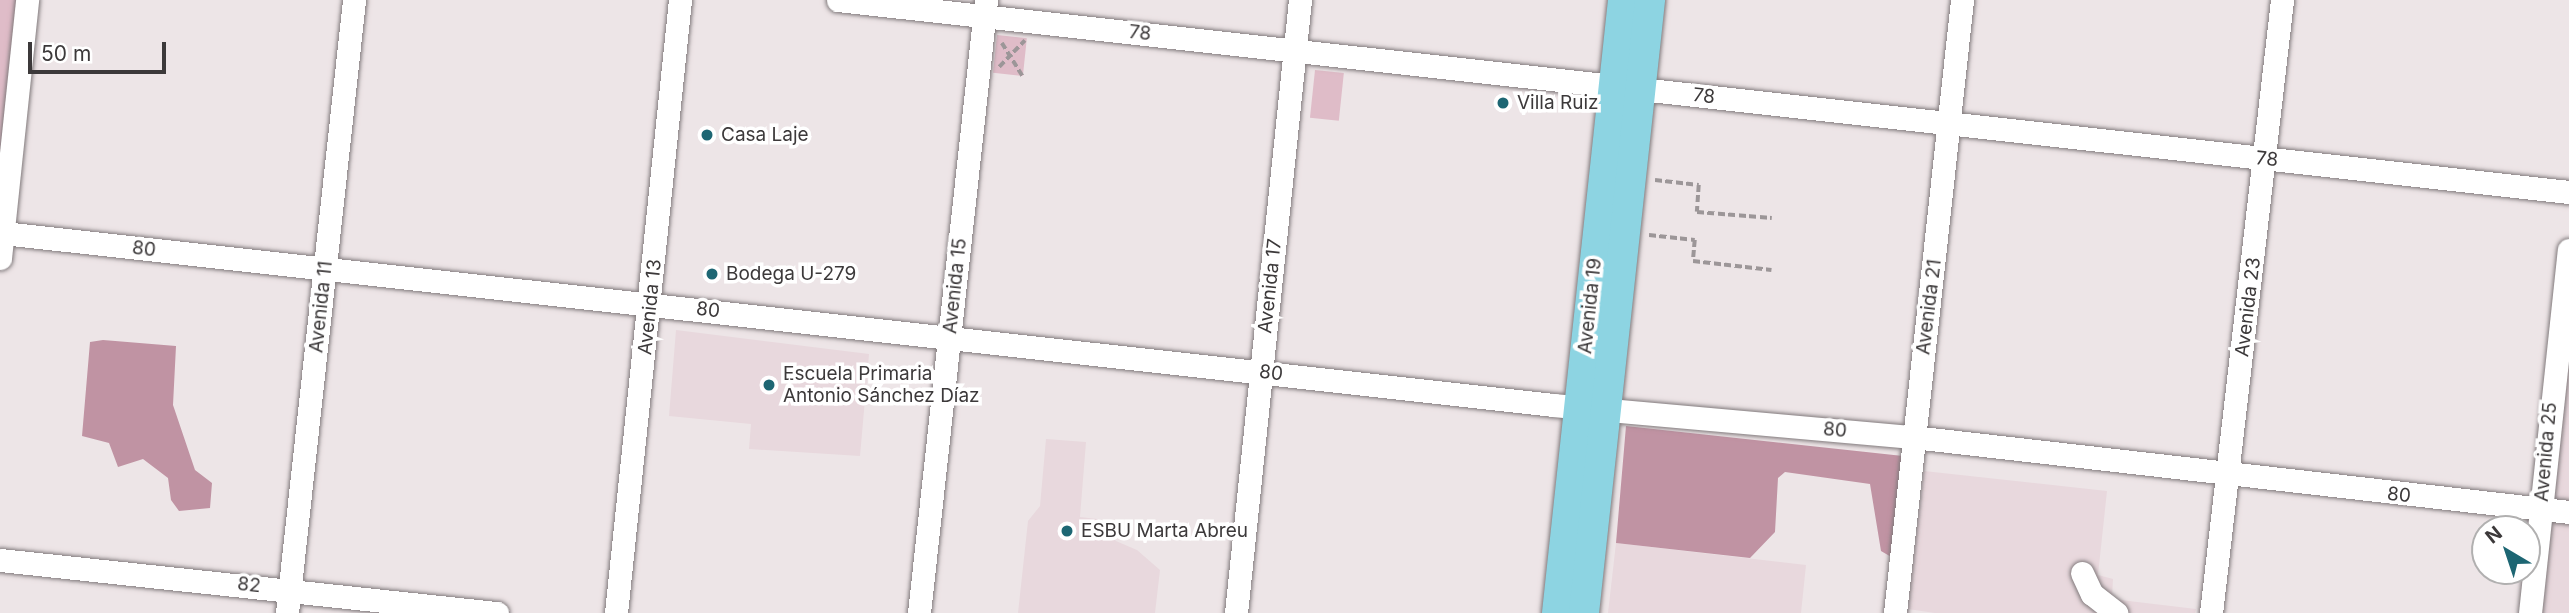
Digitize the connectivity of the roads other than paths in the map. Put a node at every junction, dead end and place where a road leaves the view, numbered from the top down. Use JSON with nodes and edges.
{"nodes":[{"id":1,"x":27,"y":0,"type":"edge"},
{"id":2,"x":354,"y":0,"type":"edge"},
{"id":3,"x":680,"y":0,"type":"edge"},
{"id":4,"x":838,"y":0,"type":"edge"},
{"id":5,"x":1300,"y":0,"type":"edge"},
{"id":6,"x":1623,"y":0,"type":"edge"},
{"id":7,"x":1650,"y":0,"type":"edge"},
{"id":8,"x":1962,"y":0,"type":"edge"},
{"id":9,"x":2282,"y":0,"type":"edge"},
{"id":10,"x":985,"y":8,"type":"edge"},
{"id":11,"x":1295,"y":49,"type":"junction"},
{"id":12,"x":1626,"y":87,"type":"junction"},
{"id":13,"x":1950,"y":126,"type":"junction"},
{"id":14,"x":2265,"y":159,"type":"junction"},
{"id":15,"x":2569,"y":191,"type":"edge"},
{"id":16,"x":3,"y":233,"type":"junction"},
{"id":17,"x":2569,"y":250,"type":"edge"},
{"id":18,"x":0,"y":258,"type":"edge"},
{"id":19,"x":325,"y":270,"type":"junction"},
{"id":20,"x":651,"y":303,"type":"junction"},
{"id":21,"x":949,"y":338,"type":"junction"},
{"id":22,"x":1261,"y":372,"type":"junction"},
{"id":23,"x":1592,"y":408,"type":"junction"},
{"id":24,"x":1913,"y":437,"type":"junction"},
{"id":25,"x":2229,"y":476,"type":"junction"},
{"id":26,"x":2540,"y":511,"type":"junction"},
{"id":27,"x":2569,"y":512,"type":"edge"},
{"id":28,"x":0,"y":560,"type":"edge"},
{"id":29,"x":2082,"y":573,"type":"dead end"},
{"id":30,"x":290,"y":589,"type":"junction"},
{"id":31,"x":287,"y":613,"type":"edge"},
{"id":32,"x":497,"y":613,"type":"edge"},
{"id":33,"x":616,"y":613,"type":"edge"},
{"id":34,"x":919,"y":613,"type":"edge"},
{"id":35,"x":1236,"y":613,"type":"edge"},
{"id":36,"x":1557,"y":613,"type":"edge"},
{"id":37,"x":1584,"y":613,"type":"edge"},
{"id":38,"x":1895,"y":613,"type":"edge"},
{"id":39,"x":2116,"y":613,"type":"edge"},
{"id":40,"x":2211,"y":613,"type":"edge"},
{"id":41,"x":2530,"y":613,"type":"edge"}],
"edges":[{"from":1,"to":16,"type":"street"},
{"from":2,"to":19,"type":"street","name":"Avenida 11"},
{"from":3,"to":20,"type":"street","name":"Avenida 13"},
{"from":4,"to":10,"type":"street","name":"78"},
{"from":5,"to":11,"type":"street","name":"Avenida 17"},
{"from":6,"to":12,"type":"main road","name":"Avenida 19"},
{"from":7,"to":12,"type":"main road","name":"Avenida 19"},
{"from":8,"to":13,"type":"street","name":"Avenida 21"},
{"from":9,"to":14,"type":"street","name":"Avenida 23"},
{"from":10,"to":11,"type":"street","name":"78"},
{"from":10,"to":21,"type":"street","name":"Avenida 15"},
{"from":11,"to":12,"type":"street","name":"78"},
{"from":11,"to":22,"type":"street","name":"Avenida 17"},
{"from":12,"to":13,"type":"street","name":"78"},
{"from":12,"to":23,"type":"main road","name":"Avenida 19"},
{"from":13,"to":14,"type":"street","name":"78"},
{"from":13,"to":24,"type":"street","name":"Avenida 21"},
{"from":14,"to":15,"type":"street","name":"78"},
{"from":14,"to":25,"type":"street","name":"Avenida 23"},
{"from":16,"to":18,"type":"street"},
{"from":16,"to":19,"type":"street","name":"80"},
{"from":17,"to":26,"type":"street","name":"Avenida 25"},
{"from":19,"to":20,"type":"street","name":"80"},
{"from":19,"to":30,"type":"street","name":"Avenida 11"},
{"from":20,"to":21,"type":"street","name":"80"},
{"from":20,"to":33,"type":"street","name":"Avenida 13"},
{"from":21,"to":22,"type":"street","name":"80"},
{"from":21,"to":34,"type":"street","name":"Avenida 15"},
{"from":22,"to":23,"type":"street","name":"80"},
{"from":22,"to":35,"type":"street","name":"Avenida 17"},
{"from":23,"to":24,"type":"street","name":"80"},
{"from":23,"to":36,"type":"main road","name":"Avenida 19"},
{"from":23,"to":37,"type":"main road","name":"Avenida 19"},
{"from":24,"to":25,"type":"street","name":"80"},
{"from":24,"to":38,"type":"street","name":"Avenida 21"},
{"from":25,"to":26,"type":"street","name":"80"},
{"from":25,"to":40,"type":"street","name":"Avenida 23"},
{"from":26,"to":27,"type":"street","name":"80"},
{"from":26,"to":41,"type":"street","name":"Avenida 25"},
{"from":28,"to":30,"type":"street","name":"82"},
{"from":29,"to":39,"type":"street"},
{"from":30,"to":31,"type":"street","name":"Avenida 11"},
{"from":30,"to":32,"type":"street","name":"82"}]}
